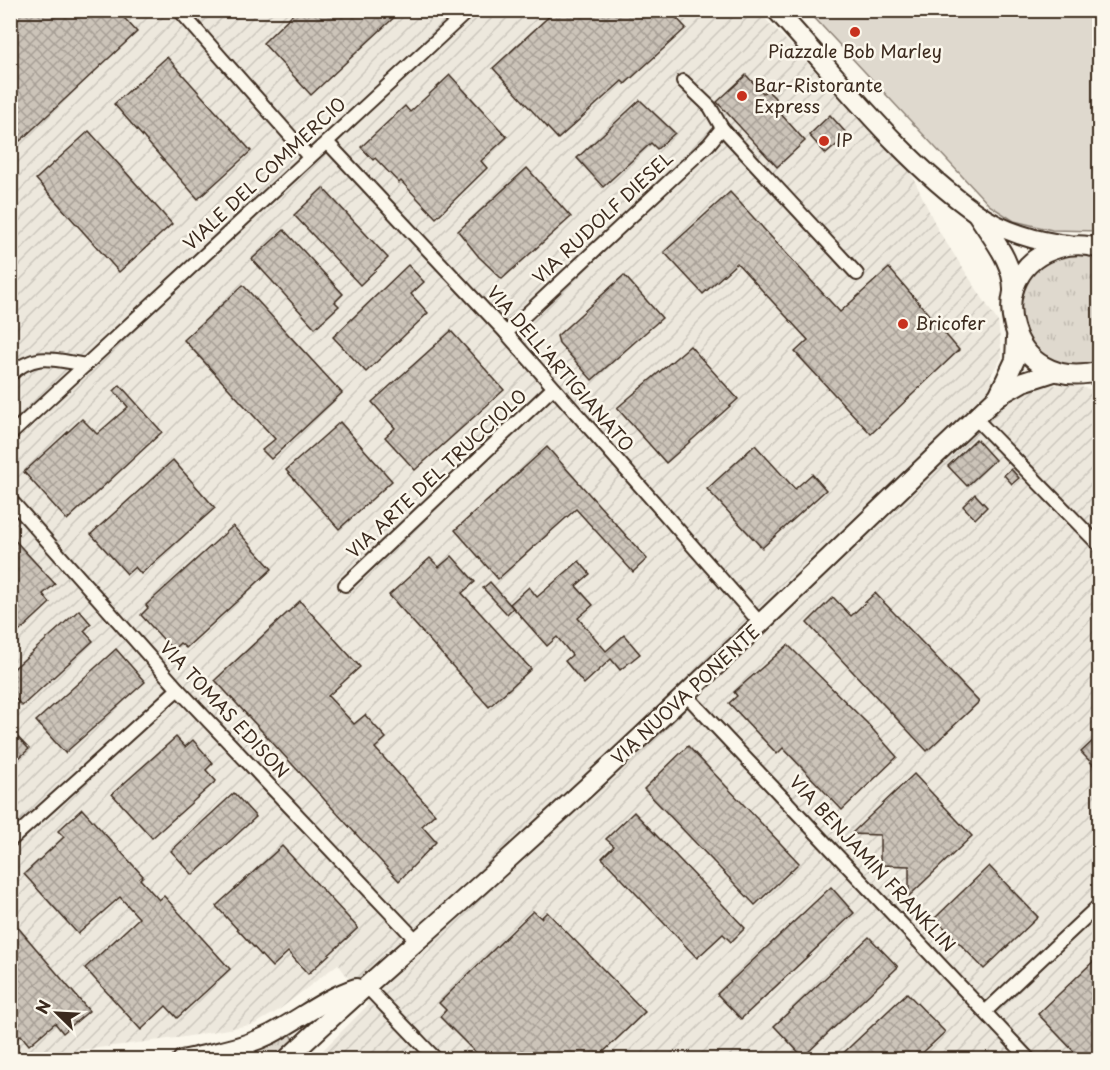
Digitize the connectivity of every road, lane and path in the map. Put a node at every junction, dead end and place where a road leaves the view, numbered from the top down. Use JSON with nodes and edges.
{"nodes":[{"id":1,"x":179,"y":10,"type":"edge"},
{"id":2,"x":469,"y":10,"type":"edge"},
{"id":3,"x":776,"y":10,"type":"edge"},
{"id":4,"x":684,"y":81,"type":"dead end"},
{"id":5,"x":722,"y":128,"type":"junction"},
{"id":6,"x":327,"y":142,"type":"junction"},
{"id":7,"x":309,"y":157,"type":"junction"},
{"id":8,"x":977,"y":214,"type":"junction"},
{"id":9,"x":1069,"y":245,"type":"junction"},
{"id":10,"x":1100,"y":249,"type":"edge"},
{"id":11,"x":857,"y":274,"type":"dead end"},
{"id":12,"x":1013,"y":292,"type":"junction"},
{"id":13,"x":506,"y":333,"type":"junction"},
{"id":14,"x":1016,"y":338,"type":"junction"},
{"id":15,"x":86,"y":365,"type":"junction"},
{"id":16,"x":1054,"y":372,"type":"junction"},
{"id":17,"x":10,"y":375,"type":"edge"},
{"id":18,"x":1095,"y":377,"type":"edge"},
{"id":19,"x":553,"y":388,"type":"junction"},
{"id":20,"x":999,"y":396,"type":"junction"},
{"id":21,"x":975,"y":418,"type":"junction"},
{"id":22,"x":10,"y":435,"type":"edge"},
{"id":23,"x":10,"y":499,"type":"edge"},
{"id":24,"x":1100,"y":546,"type":"edge"},
{"id":25,"x":345,"y":585,"type":"dead end"},
{"id":26,"x":761,"y":624,"type":"junction"},
{"id":27,"x":178,"y":689,"type":"junction"},
{"id":28,"x":686,"y":695,"type":"junction"},
{"id":29,"x":10,"y":841,"type":"edge"},
{"id":30,"x":1100,"y":904,"type":"edge"},
{"id":31,"x":417,"y":941,"type":"junction"},
{"id":32,"x":365,"y":985,"type":"junction"},
{"id":33,"x":986,"y":1011,"type":"junction"},
{"id":34,"x":287,"y":1025,"type":"junction"},
{"id":35,"x":307,"y":1040,"type":"junction"},
{"id":36,"x":241,"y":1046,"type":"junction"},
{"id":37,"x":182,"y":1059,"type":"edge"},
{"id":38,"x":255,"y":1059,"type":"edge"},
{"id":39,"x":286,"y":1059,"type":"edge"},
{"id":40,"x":437,"y":1059,"type":"edge"},
{"id":41,"x":1030,"y":1059,"type":"edge"}],
"edges":[{"from":1,"to":7,"type":"street"},
{"from":2,"to":6,"type":"street","name":"VIALE DEL COMMERCIO"},
{"from":3,"to":8,"type":"street"},
{"from":4,"to":5,"type":"street"},
{"from":5,"to":11,"type":"street"},
{"from":5,"to":13,"type":"street","name":"VIA RUDOLF DIESEL"},
{"from":6,"to":7,"type":"street","name":"VIALE DEL COMMERCIO"},
{"from":6,"to":13,"type":"street","name":"VIA DELL'ARTIGIANATO"},
{"from":7,"to":15,"type":"street","name":"VIALE DEL COMMERCIO"},
{"from":8,"to":9,"type":"street"},
{"from":8,"to":12,"type":"street"},
{"from":9,"to":10,"type":"street"},
{"from":9,"to":12,"type":"street"},
{"from":12,"to":14,"type":"street"},
{"from":13,"to":19,"type":"street","name":"VIA DELL'ARTIGIANATO"},
{"from":14,"to":16,"type":"street"},
{"from":14,"to":20,"type":"street","name":"VIA NUOVA PONENTE"},
{"from":15,"to":17,"type":"street"},
{"from":15,"to":22,"type":"street","name":"VIALE DEL COMMERCIO"},
{"from":16,"to":18,"type":"street"},
{"from":16,"to":20,"type":"street","name":"VIA NUOVA PONENTE"},
{"from":19,"to":25,"type":"street","name":"VIA ARTE DEL TRUCCIOLO"},
{"from":19,"to":26,"type":"street","name":"VIA DELL'ARTIGIANATO"},
{"from":20,"to":21,"type":"street","name":"VIA NUOVA PONENTE"},
{"from":21,"to":24,"type":"street"},
{"from":21,"to":26,"type":"street","name":"VIA NUOVA PONENTE"},
{"from":23,"to":27,"type":"street","name":"VIA TOMAS EDISON"},
{"from":26,"to":28,"type":"street","name":"VIA NUOVA PONENTE"},
{"from":27,"to":29,"type":"street"},
{"from":27,"to":31,"type":"street","name":"VIA TOMAS EDISON"},
{"from":28,"to":31,"type":"street","name":"VIA NUOVA PONENTE"},
{"from":28,"to":33,"type":"street","name":"VIA BENJAMIN FRANKLIN"},
{"from":30,"to":33,"type":"street"},
{"from":31,"to":32,"type":"street","name":"VIA NUOVA PONENTE"},
{"from":32,"to":34,"type":"street","name":"VIA NUOVA PONENTE"},
{"from":32,"to":35,"type":"street","name":"VIA NUOVA PONENTE"},
{"from":32,"to":40,"type":"street"},
{"from":33,"to":41,"type":"street","name":"VIA BENJAMIN FRANKLIN"},
{"from":34,"to":35,"type":"street"},
{"from":34,"to":36,"type":"street","name":"VIA NUOVA PONENTE"},
{"from":35,"to":39,"type":"street","name":"VIA NUOVA PONENTE"},
{"from":36,"to":37,"type":"street","name":"VIA NUOVA PONENTE"},
{"from":36,"to":38,"type":"street"}]}
